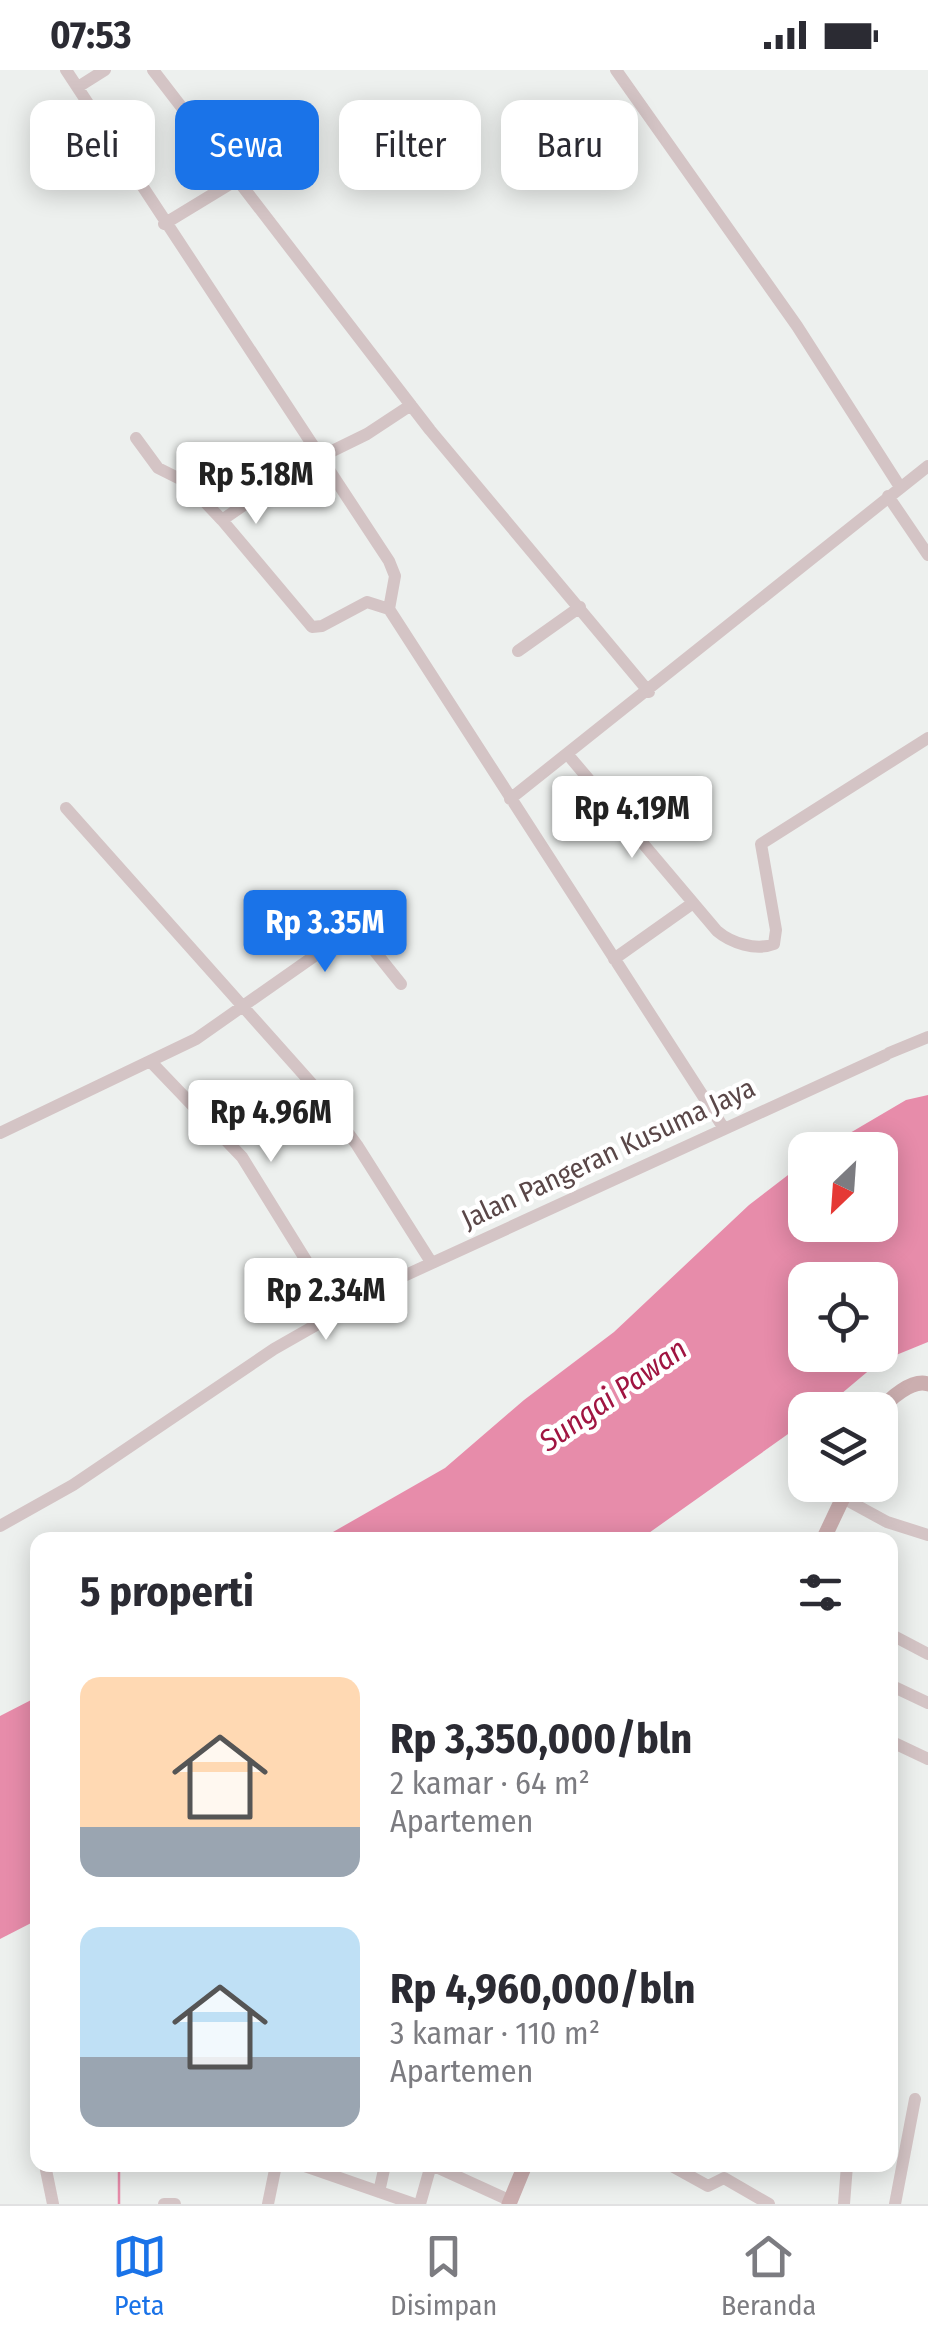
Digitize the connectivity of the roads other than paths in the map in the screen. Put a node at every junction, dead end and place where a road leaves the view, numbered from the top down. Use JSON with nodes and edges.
{"nodes":[{"id":1,"x":66,"y":70,"type":"edge"},
{"id":2,"x":105,"y":70,"type":"edge"},
{"id":3,"x":153,"y":70,"type":"edge"},
{"id":4,"x":616,"y":70,"type":"edge"},
{"id":5,"x":78,"y":87,"type":"junction"},
{"id":6,"x":176,"y":100,"type":"edge"},
{"id":7,"x":220,"y":190,"type":"edge"},
{"id":8,"x":246,"y":190,"type":"edge"},
{"id":9,"x":164,"y":224,"type":"junction"},
{"id":10,"x":411,"y":405,"type":"junction"},
{"id":11,"x":136,"y":438,"type":"dead end"},
{"id":12,"x":319,"y":455,"type":"junction"},
{"id":13,"x":928,"y":466,"type":"edge"},
{"id":14,"x":900,"y":487,"type":"junction"},
{"id":15,"x":888,"y":496,"type":"junction"},
{"id":16,"x":222,"y":520,"type":"junction"},
{"id":17,"x":928,"y":555,"type":"edge"},
{"id":18,"x":580,"y":607,"type":"junction"},
{"id":19,"x":389,"y":609,"type":"junction"},
{"id":20,"x":518,"y":652,"type":"dead end"},
{"id":21,"x":649,"y":692,"type":"junction"},
{"id":22,"x":928,"y":738,"type":"edge"},
{"id":23,"x":569,"y":756,"type":"junction"},
{"id":24,"x":510,"y":799,"type":"junction"},
{"id":25,"x":66,"y":808,"type":"dead end"},
{"id":26,"x":693,"y":903,"type":"junction"},
{"id":27,"x":614,"y":959,"type":"junction"},
{"id":28,"x":401,"y":984,"type":"dead end"},
{"id":29,"x":243,"y":1010,"type":"junction"},
{"id":30,"x":928,"y":1036,"type":"edge"},
{"id":31,"x":150,"y":1062,"type":"junction"},
{"id":32,"x":722,"y":1127,"type":"junction"},
{"id":33,"x":0,"y":1133,"type":"edge"},
{"id":34,"x":431,"y":1262,"type":"junction"},
{"id":35,"x":338,"y":1312,"type":"junction"},
{"id":36,"x":928,"y":1384,"type":"edge"},
{"id":37,"x":898,"y":1394,"type":"edge"},
{"id":38,"x":841,"y":1502,"type":"edge"},
{"id":39,"x":861,"y":1502,"type":"edge"},
{"id":40,"x":0,"y":1526,"type":"edge"},
{"id":41,"x":827,"y":1532,"type":"edge"},
{"id":42,"x":928,"y":1535,"type":"edge"},
{"id":43,"x":898,"y":1638,"type":"edge"},
{"id":44,"x":928,"y":1654,"type":"edge"},
{"id":45,"x":898,"y":1689,"type":"edge"},
{"id":46,"x":928,"y":1703,"type":"edge"},
{"id":47,"x":898,"y":1744,"type":"edge"},
{"id":48,"x":928,"y":1759,"type":"edge"},
{"id":49,"x":915,"y":2099,"type":"dead end"},
{"id":50,"x":46,"y":2172,"type":"edge"},
{"id":51,"x":275,"y":2172,"type":"edge"},
{"id":52,"x":322,"y":2172,"type":"edge"},
{"id":53,"x":383,"y":2172,"type":"edge"},
{"id":54,"x":429,"y":2172,"type":"edge"},
{"id":55,"x":447,"y":2172,"type":"edge"},
{"id":56,"x":522,"y":2172,"type":"edge"},
{"id":57,"x":683,"y":2172,"type":"edge"},
{"id":58,"x":847,"y":2172,"type":"edge"},
{"id":59,"x":379,"y":2192,"type":"junction"},
{"id":60,"x":510,"y":2202,"type":"edge"},
{"id":61,"x":53,"y":2204,"type":"edge"},
{"id":62,"x":164,"y":2204,"type":"edge"},
{"id":63,"x":175,"y":2204,"type":"edge"},
{"id":64,"x":268,"y":2204,"type":"edge"},
{"id":65,"x":417,"y":2204,"type":"edge"},
{"id":66,"x":769,"y":2204,"type":"edge"},
{"id":67,"x":844,"y":2204,"type":"edge"},
{"id":68,"x":895,"y":2204,"type":"edge"}],
"edges":[{"from":1,"to":5,"type":"street"},
{"from":2,"to":5,"type":"street"},
{"from":3,"to":6,"type":"street"},
{"from":4,"to":14,"type":"street"},
{"from":5,"to":9,"type":"street"},
{"from":7,"to":9,"type":"street"},
{"from":8,"to":10,"type":"street"},
{"from":9,"to":12,"type":"street"},
{"from":10,"to":12,"type":"street"},
{"from":10,"to":18,"type":"street"},
{"from":11,"to":16,"type":"street"},
{"from":12,"to":16,"type":"street"},
{"from":12,"to":19,"type":"street"},
{"from":13,"to":14,"type":"street"},
{"from":14,"to":15,"type":"street"},
{"from":15,"to":17,"type":"street"},
{"from":15,"to":21,"type":"street"},
{"from":16,"to":19,"type":"street"},
{"from":18,"to":20,"type":"street"},
{"from":18,"to":21,"type":"street"},
{"from":19,"to":24,"type":"street"},
{"from":21,"to":23,"type":"street"},
{"from":22,"to":26,"type":"street"},
{"from":23,"to":24,"type":"street"},
{"from":23,"to":26,"type":"street"},
{"from":24,"to":27,"type":"street"},
{"from":25,"to":29,"type":"street"},
{"from":26,"to":27,"type":"street"},
{"from":27,"to":32,"type":"street"},
{"from":28,"to":29,"type":"street"},
{"from":29,"to":31,"type":"street"},
{"from":29,"to":34,"type":"street"},
{"from":30,"to":32,"type":"street","name":"Jalan Pangeran Kusuma Jaya"},
{"from":31,"to":33,"type":"street"},
{"from":31,"to":35,"type":"street"},
{"from":32,"to":34,"type":"street","name":"Jalan Pangeran Kusuma Jaya"},
{"from":34,"to":35,"type":"street","name":"Jalan Pangeran Kusuma Jaya"},
{"from":35,"to":40,"type":"street","name":"Jalan Pangeran Kusuma Jaya"},
{"from":36,"to":37,"type":"main road"},
{"from":38,"to":41,"type":"main road"},
{"from":39,"to":42,"type":"street"},
{"from":43,"to":44,"type":"street"},
{"from":45,"to":46,"type":"street"},
{"from":47,"to":48,"type":"street"},
{"from":49,"to":68,"type":"street"},
{"from":50,"to":61,"type":"street"},
{"from":51,"to":64,"type":"street"},
{"from":52,"to":59,"type":"street"},
{"from":53,"to":59,"type":"street"},
{"from":54,"to":65,"type":"street"},
{"from":55,"to":60,"type":"street"},
{"from":56,"to":60,"type":"main road"},
{"from":57,"to":66,"type":"street"},
{"from":58,"to":67,"type":"street"},
{"from":59,"to":65,"type":"street"},
{"from":62,"to":63,"type":"street"}]}
